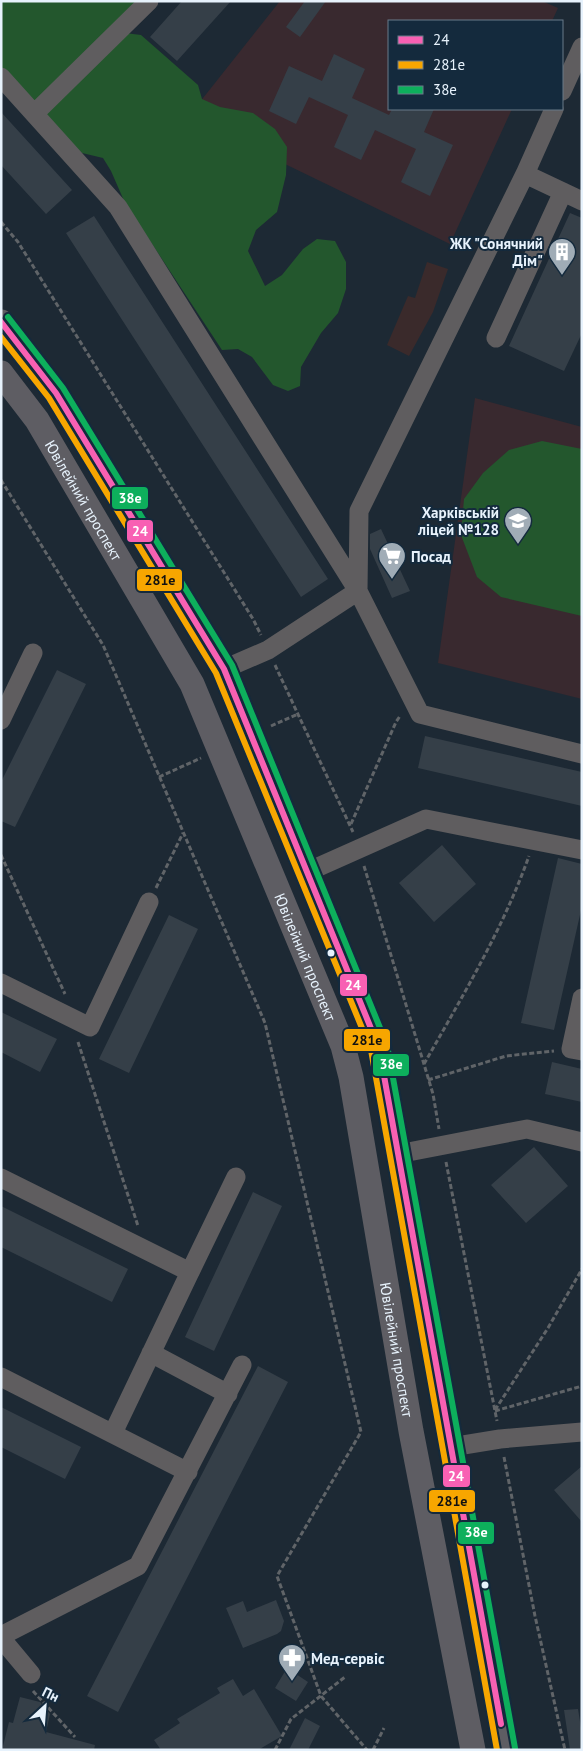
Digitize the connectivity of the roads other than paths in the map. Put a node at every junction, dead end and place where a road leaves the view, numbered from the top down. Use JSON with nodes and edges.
{"nodes":[{"id":1,"x":149,"y":1,"type":"edge"},
{"id":2,"x":582,"y":47,"type":"edge"},
{"id":3,"x":1,"y":77,"type":"edge"},
{"id":4,"x":563,"y":89,"type":"edge"},
{"id":5,"x":554,"y":110,"type":"edge"},
{"id":6,"x":35,"y":113,"type":"junction"},
{"id":7,"x":524,"y":174,"type":"junction"},
{"id":8,"x":563,"y":192,"type":"junction"},
{"id":9,"x":582,"y":201,"type":"edge"},
{"id":10,"x":1,"y":322,"type":"edge"},
{"id":11,"x":496,"y":338,"type":"dead end"},
{"id":12,"x":1,"y":373,"type":"edge"},
{"id":13,"x":358,"y":591,"type":"junction"},
{"id":14,"x":33,"y":653,"type":"dead end"},
{"id":15,"x":224,"y":669,"type":"junction"},
{"id":16,"x":192,"y":684,"type":"junction"},
{"id":17,"x":1,"y":720,"type":"edge"},
{"id":18,"x":582,"y":754,"type":"edge"},
{"id":19,"x":582,"y":850,"type":"edge"},
{"id":20,"x":307,"y":872,"type":"junction"},
{"id":21,"x":149,"y":902,"type":"road end"},
{"id":22,"x":1,"y":983,"type":"edge"},
{"id":23,"x":582,"y":998,"type":"edge"},
{"id":24,"x":576,"y":1050,"type":"edge"},
{"id":25,"x":582,"y":1142,"type":"edge"},
{"id":26,"x":398,"y":1154,"type":"junction"},
{"id":27,"x":236,"y":1176,"type":"dead end"},
{"id":28,"x":1,"y":1178,"type":"edge"},
{"id":29,"x":190,"y":1272,"type":"junction"},
{"id":30,"x":151,"y":1354,"type":"junction"},
{"id":31,"x":242,"y":1365,"type":"dead end"},
{"id":32,"x":1,"y":1377,"type":"edge"},
{"id":33,"x":228,"y":1394,"type":"junction"},
{"id":34,"x":582,"y":1432,"type":"edge"},
{"id":35,"x":112,"y":1433,"type":"junction"},
{"id":36,"x":451,"y":1447,"type":"junction"},
{"id":37,"x":188,"y":1472,"type":"junction"},
{"id":38,"x":1,"y":1637,"type":"edge"},
{"id":39,"x":29,"y":1680,"type":"road end"},
{"id":40,"x":473,"y":1750,"type":"edge"},
{"id":41,"x":506,"y":1750,"type":"edge"}],
"edges":[{"from":1,"to":6,"type":"street"},
{"from":2,"to":4,"type":"street"},
{"from":3,"to":6,"type":"street"},
{"from":5,"to":7,"type":"street"},
{"from":6,"to":13,"type":"street"},
{"from":7,"to":8,"type":"street"},
{"from":7,"to":13,"type":"street"},
{"from":8,"to":9,"type":"street"},
{"from":8,"to":11,"type":"street"},
{"from":10,"to":15,"type":"main road"},
{"from":12,"to":16,"type":"main road","name":"Ювілейний проспект"},
{"from":13,"to":15,"type":"street"},
{"from":13,"to":18,"type":"street"},
{"from":14,"to":17,"type":"street"},
{"from":15,"to":16,"type":"main road"},
{"from":15,"to":20,"type":"main road"},
{"from":16,"to":40,"type":"main road","name":"Ювілейний проспект"},
{"from":19,"to":20,"type":"street"},
{"from":20,"to":26,"type":"main road"},
{"from":21,"to":22,"type":"street"},
{"from":23,"to":24,"type":"street"},
{"from":25,"to":26,"type":"street"},
{"from":26,"to":36,"type":"main road"},
{"from":27,"to":29,"type":"street"},
{"from":28,"to":29,"type":"street"},
{"from":29,"to":30,"type":"street"},
{"from":30,"to":33,"type":"street"},
{"from":30,"to":35,"type":"street"},
{"from":31,"to":33,"type":"street"},
{"from":32,"to":35,"type":"street"},
{"from":33,"to":37,"type":"street"},
{"from":34,"to":36,"type":"street"},
{"from":35,"to":37,"type":"street"},
{"from":36,"to":41,"type":"main road"},
{"from":37,"to":38,"type":"street"},
{"from":38,"to":39,"type":"street"}]}
